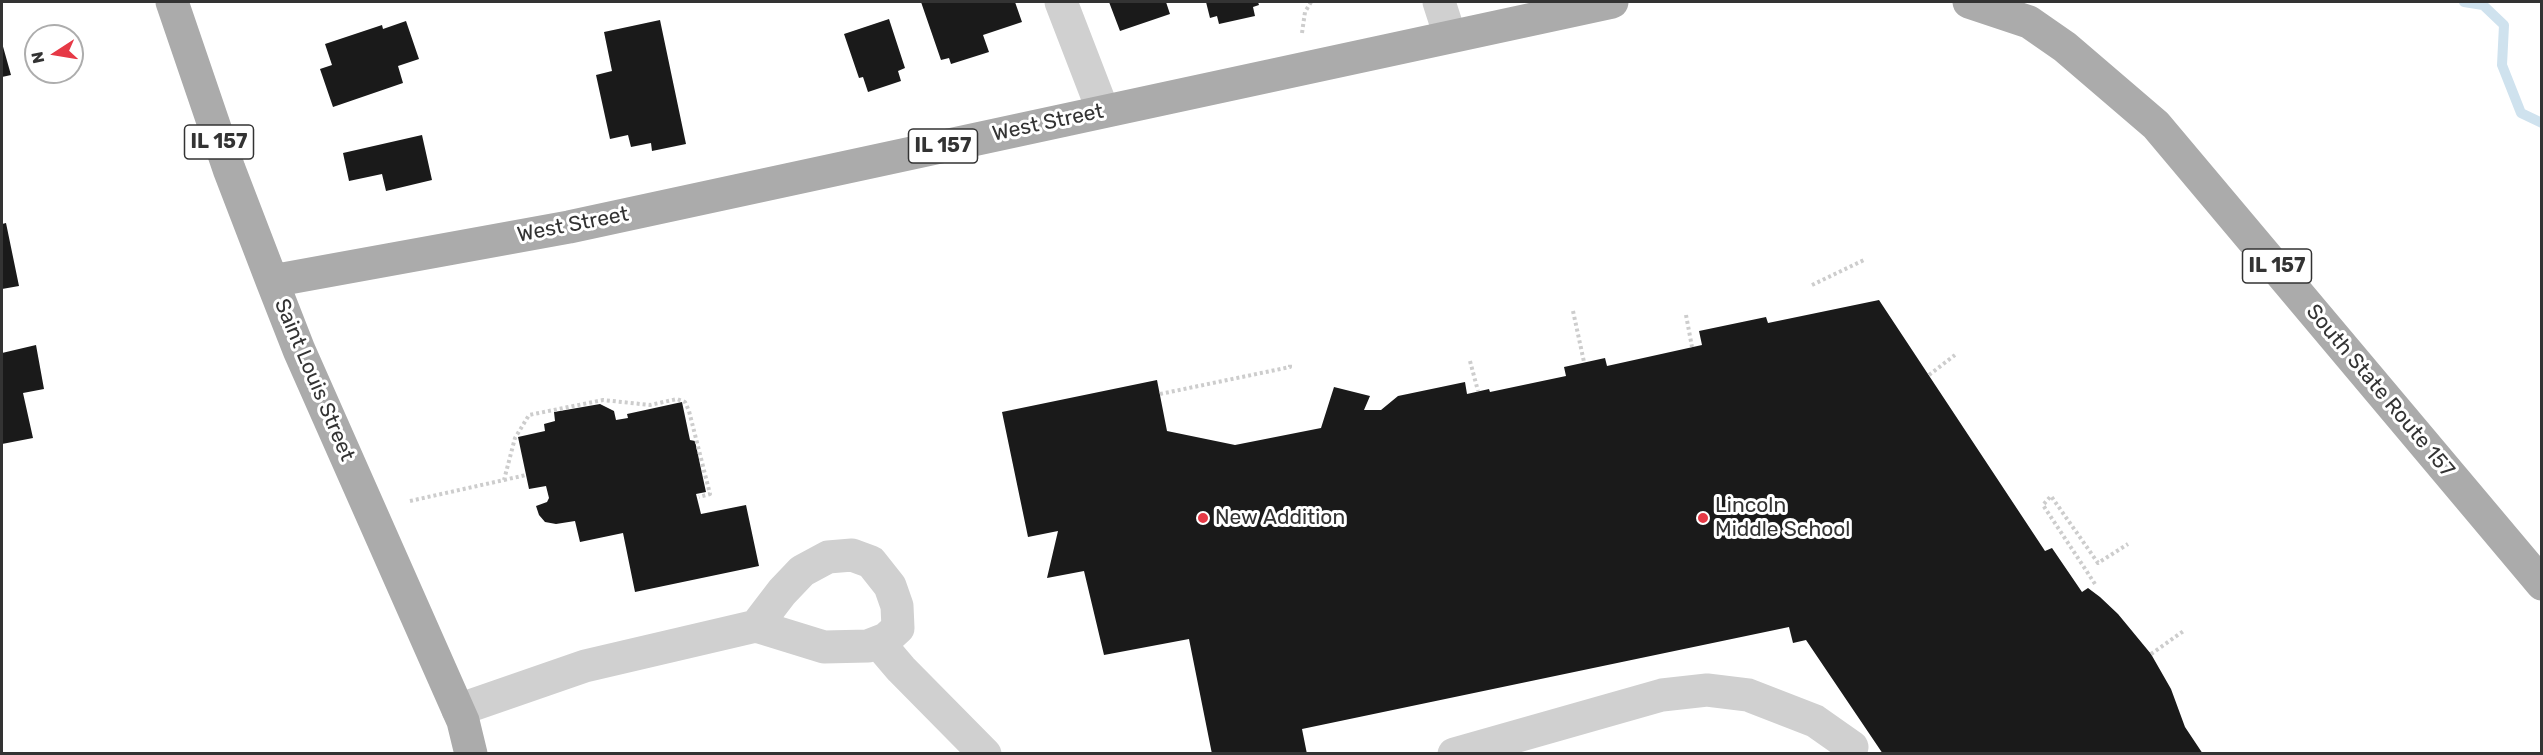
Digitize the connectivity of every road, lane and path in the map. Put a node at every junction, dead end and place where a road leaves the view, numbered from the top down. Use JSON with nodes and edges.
{"nodes":[{"id":1,"x":171,"y":2,"type":"edge"},
{"id":2,"x":1062,"y":2,"type":"edge"},
{"id":3,"x":1311,"y":2,"type":"edge"},
{"id":4,"x":1439,"y":2,"type":"edge"},
{"id":5,"x":1612,"y":2,"type":"edge"},
{"id":6,"x":1969,"y":2,"type":"edge"},
{"id":7,"x":1450,"y":36,"type":"junction"},
{"id":8,"x":1302,"y":40,"type":"dead end"},
{"id":9,"x":1103,"y":111,"type":"junction"},
{"id":10,"x":1864,"y":260,"type":"dead end"},
{"id":11,"x":272,"y":281,"type":"junction"},
{"id":12,"x":1812,"y":285,"type":"dead end"},
{"id":13,"x":1574,"y":311,"type":"dead end"},
{"id":14,"x":1686,"y":315,"type":"dead end"},
{"id":15,"x":1692,"y":347,"type":"dead end"},
{"id":16,"x":1954,"y":355,"type":"dead end"},
{"id":17,"x":1470,"y":361,"type":"dead end"},
{"id":18,"x":1290,"y":362,"type":"dead end"},
{"id":19,"x":1584,"y":363,"type":"dead end"},
{"id":20,"x":1929,"y":375,"type":"dead end"},
{"id":21,"x":1478,"y":392,"type":"dead end"},
{"id":22,"x":1160,"y":394,"type":"dead end"},
{"id":23,"x":526,"y":475,"type":"dead end"},
{"id":24,"x":504,"y":480,"type":"junction"},
{"id":25,"x":699,"y":497,"type":"dead end"},
{"id":26,"x":410,"y":501,"type":"dead end"},
{"id":27,"x":2128,"y":544,"type":"dead end"},
{"id":28,"x":2095,"y":584,"type":"dead end"},
{"id":29,"x":2541,"y":584,"type":"edge"},
{"id":30,"x":756,"y":626,"type":"junction"},
{"id":31,"x":2185,"y":630,"type":"dead end"},
{"id":32,"x":878,"y":642,"type":"junction"},
{"id":33,"x":2151,"y":654,"type":"dead end"},
{"id":34,"x":458,"y":710,"type":"junction"},
{"id":35,"x":1852,"y":747,"type":"dead end"},
{"id":36,"x":471,"y":753,"type":"edge"},
{"id":37,"x":985,"y":753,"type":"edge"},
{"id":38,"x":1454,"y":753,"type":"edge"}],
"edges":[{"from":1,"to":11,"type":"main road","name":"Saint Louis Street","number":"IL 157"},
{"from":2,"to":9,"type":"lane"},
{"from":3,"to":8,"type":"path"},
{"from":4,"to":7,"type":"lane"},
{"from":5,"to":7,"type":"main road","name":"West Street","number":"IL 157"},
{"from":6,"to":29,"type":"main road","name":"South State Route 157","number":"IL 157"},
{"from":7,"to":9,"type":"main road","name":"West Street","number":"IL 157"},
{"from":9,"to":11,"type":"main road","name":"West Street","number":"IL 157"},
{"from":10,"to":12,"type":"path"},
{"from":11,"to":34,"type":"main road","name":"Saint Louis Street"},
{"from":13,"to":19,"type":"path"},
{"from":14,"to":15,"type":"path"},
{"from":16,"to":20,"type":"path"},
{"from":17,"to":21,"type":"path"},
{"from":18,"to":22,"type":"path"},
{"from":23,"to":24,"type":"path"},
{"from":24,"to":25,"type":"path"},
{"from":24,"to":26,"type":"path"},
{"from":27,"to":28,"type":"path"},
{"from":30,"to":32,"type":"lane"},
{"from":30,"to":32,"type":"lane"},
{"from":30,"to":34,"type":"lane"},
{"from":31,"to":33,"type":"path"},
{"from":32,"to":37,"type":"lane"},
{"from":34,"to":36,"type":"main road","name":"Saint Louis Street"},
{"from":35,"to":38,"type":"lane"}]}
